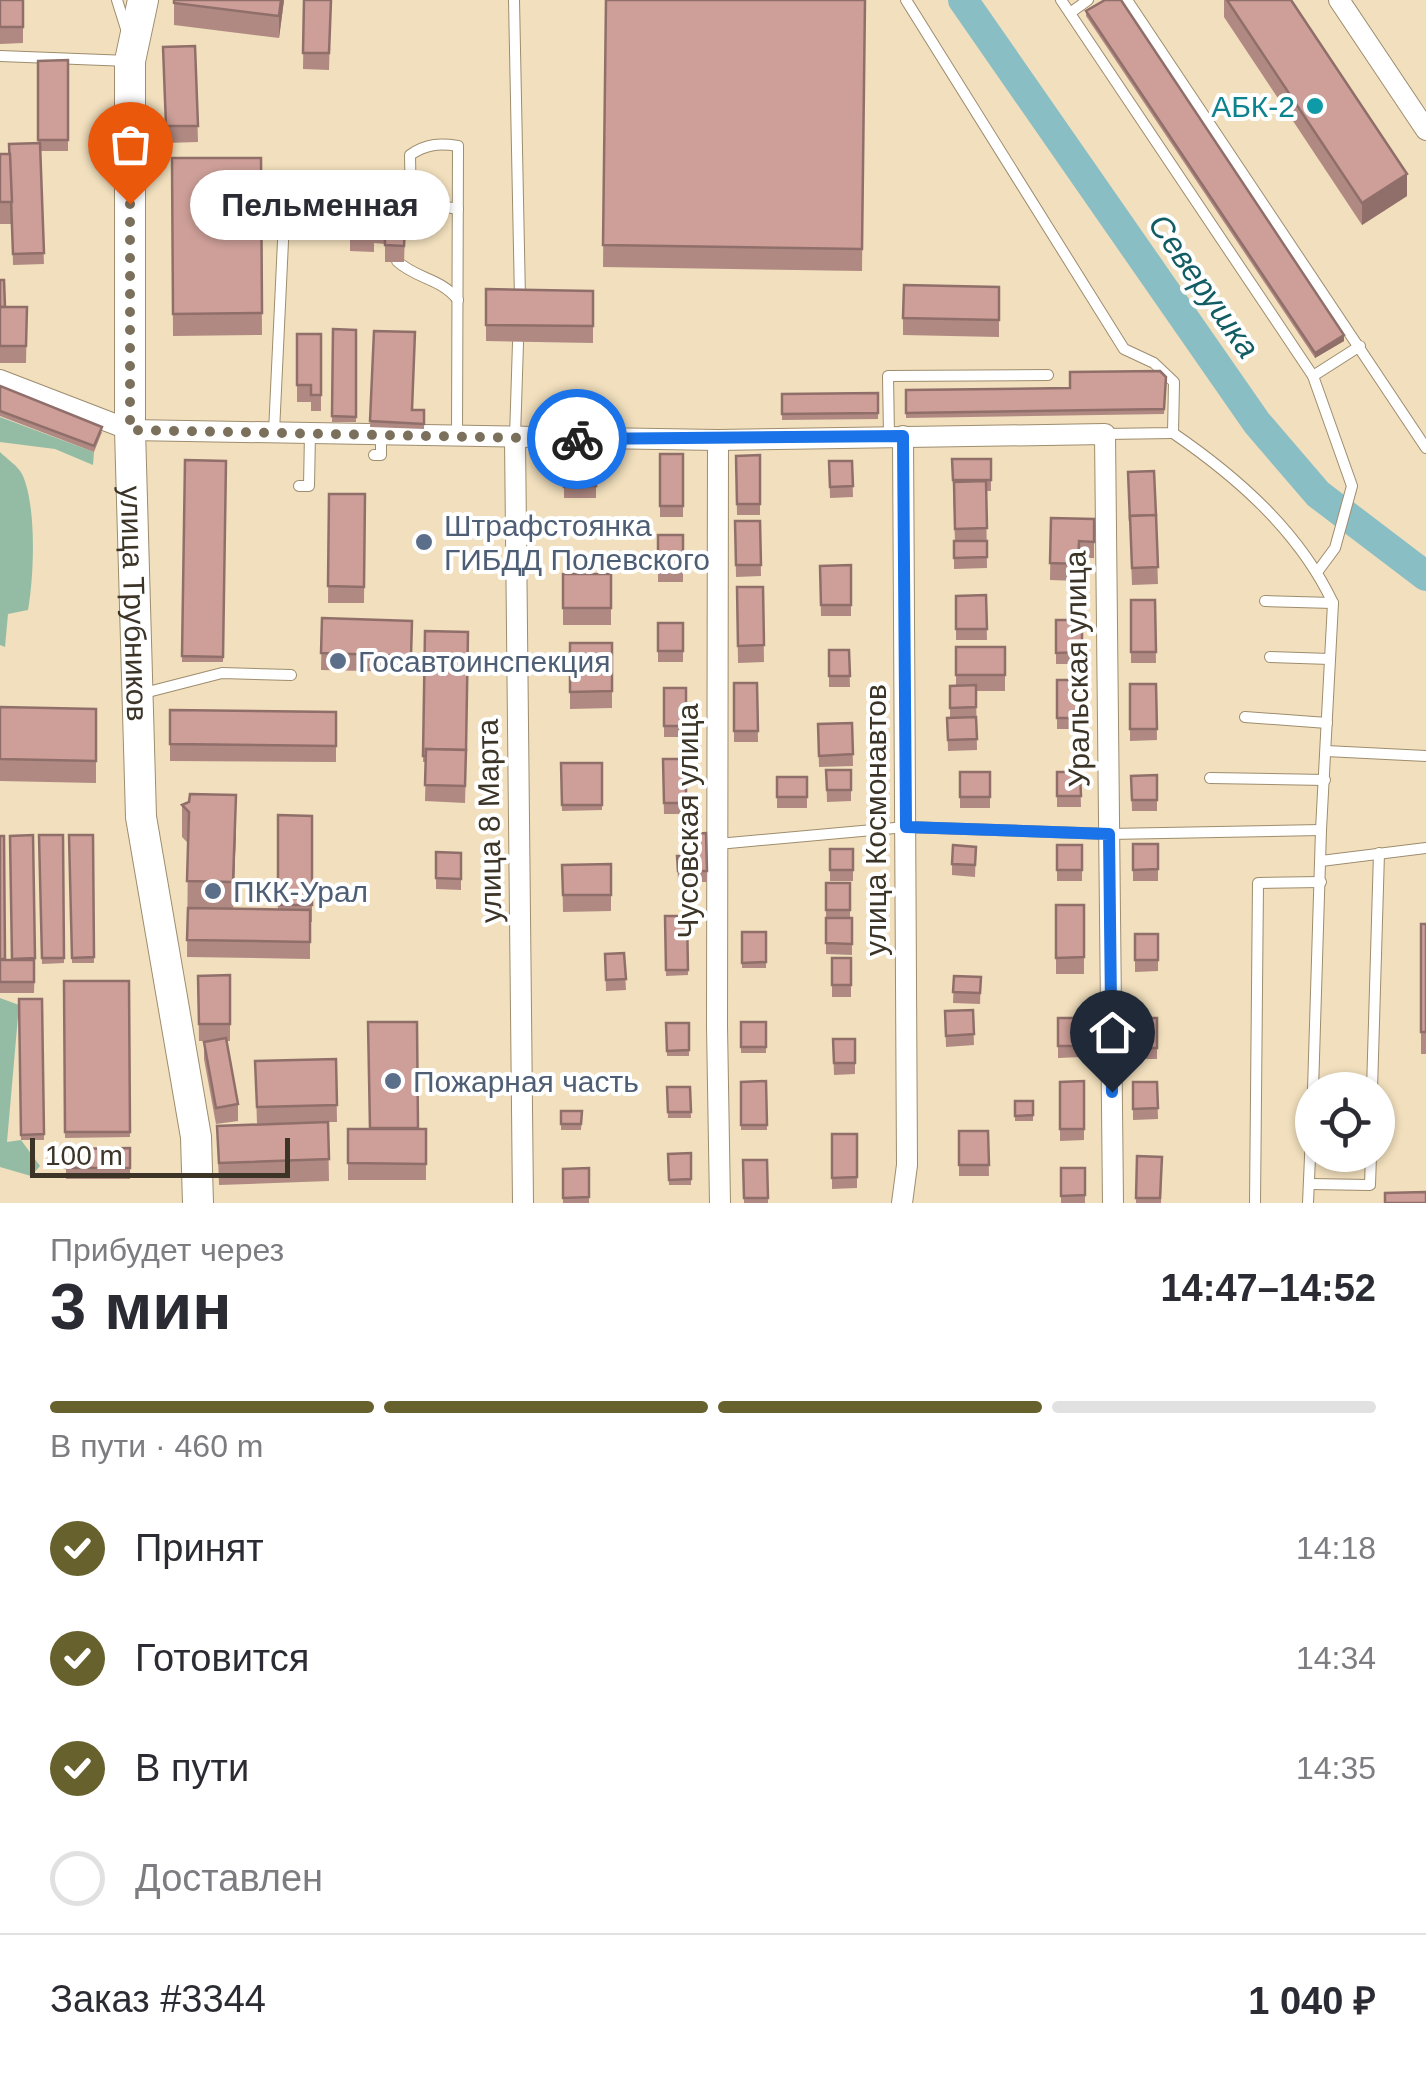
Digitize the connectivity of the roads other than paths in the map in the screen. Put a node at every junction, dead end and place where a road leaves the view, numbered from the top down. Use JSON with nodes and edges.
{"nodes":[{"id":1,"x":116,"y":0,"type":"edge"},
{"id":2,"x":144,"y":0,"type":"edge"},
{"id":3,"x":514,"y":0,"type":"edge"},
{"id":4,"x":906,"y":0,"type":"edge"},
{"id":5,"x":1061,"y":0,"type":"edge"},
{"id":6,"x":1088,"y":0,"type":"edge"},
{"id":7,"x":1128,"y":0,"type":"edge"},
{"id":8,"x":1339,"y":0,"type":"edge"},
{"id":9,"x":1070,"y":13,"type":"junction"},
{"id":10,"x":131,"y":54,"type":"junction"},
{"id":11,"x":0,"y":56,"type":"edge"},
{"id":12,"x":1426,"y":130,"type":"edge"},
{"id":13,"x":285,"y":199,"type":"dead end"},
{"id":14,"x":411,"y":209,"type":"junction"},
{"id":15,"x":458,"y":209,"type":"junction"},
{"id":16,"x":458,"y":300,"type":"junction"},
{"id":17,"x":520,"y":306,"type":"edge"},
{"id":18,"x":518,"y":343,"type":"dead end"},
{"id":19,"x":1360,"y":346,"type":"junction"},
{"id":20,"x":1048,"y":375,"type":"dead end"},
{"id":21,"x":1313,"y":376,"type":"junction"},
{"id":22,"x":0,"y":380,"type":"edge"},
{"id":23,"x":130,"y":430,"type":"junction"},
{"id":24,"x":274,"y":433,"type":"junction"},
{"id":25,"x":1173,"y":433,"type":"junction"},
{"id":26,"x":310,"y":434,"type":"junction"},
{"id":27,"x":1105,"y":434,"type":"junction"},
{"id":28,"x":896,"y":436,"type":"junction"},
{"id":29,"x":457,"y":437,"type":"junction"},
{"id":30,"x":514,"y":438,"type":"junction"},
{"id":31,"x":718,"y":440,"type":"junction"},
{"id":32,"x":1426,"y":448,"type":"edge"},
{"id":33,"x":299,"y":486,"type":"dead end"},
{"id":34,"x":1318,"y":571,"type":"junction"},
{"id":35,"x":1266,"y":601,"type":"dead end"},
{"id":36,"x":1332,"y":602,"type":"junction"},
{"id":37,"x":1270,"y":658,"type":"dead end"},
{"id":38,"x":1330,"y":659,"type":"junction"},
{"id":39,"x":291,"y":674,"type":"dead end"},
{"id":40,"x":138,"y":695,"type":"junction"},
{"id":41,"x":1245,"y":717,"type":"dead end"},
{"id":42,"x":1327,"y":723,"type":"junction"},
{"id":43,"x":1326,"y":752,"type":"junction"},
{"id":44,"x":1426,"y":756,"type":"edge"},
{"id":45,"x":1210,"y":778,"type":"dead end"},
{"id":46,"x":1325,"y":780,"type":"junction"},
{"id":47,"x":906,"y":827,"type":"junction"},
{"id":48,"x":1321,"y":830,"type":"junction"},
{"id":49,"x":1109,"y":834,"type":"junction"},
{"id":50,"x":718,"y":844,"type":"junction"},
{"id":51,"x":1426,"y":848,"type":"edge"},
{"id":52,"x":1378,"y":853,"type":"junction"},
{"id":53,"x":1321,"y":861,"type":"junction"},
{"id":54,"x":1320,"y":882,"type":"junction"},
{"id":55,"x":1314,"y":1072,"type":"edge"},
{"id":56,"x":1372,"y":1072,"type":"edge"},
{"id":57,"x":1310,"y":1172,"type":"edge"},
{"id":58,"x":1370,"y":1172,"type":"edge"},
{"id":59,"x":1310,"y":1184,"type":"junction"},
{"id":60,"x":198,"y":1203,"type":"edge"},
{"id":61,"x":523,"y":1203,"type":"edge"},
{"id":62,"x":720,"y":1203,"type":"edge"},
{"id":63,"x":902,"y":1203,"type":"edge"},
{"id":64,"x":1113,"y":1203,"type":"edge"},
{"id":65,"x":1256,"y":1203,"type":"edge"},
{"id":66,"x":1308,"y":1203,"type":"edge"}],
"edges":[{"from":1,"to":10,"type":"lane"},
{"from":2,"to":10,"type":"main road","name":"улица Трубников"},
{"from":3,"to":17,"type":"lane"},
{"from":4,"to":25,"type":"lane"},
{"from":5,"to":9,"type":"lane"},
{"from":6,"to":9,"type":"lane"},
{"from":7,"to":19,"type":"lane"},
{"from":8,"to":12,"type":"street"},
{"from":9,"to":21,"type":"lane"},
{"from":10,"to":11,"type":"lane"},
{"from":10,"to":23,"type":"main road","name":"улица Трубников"},
{"from":13,"to":24,"type":"lane"},
{"from":14,"to":15,"type":"lane"},
{"from":14,"to":15,"type":"lane"},
{"from":14,"to":16,"type":"lane"},
{"from":15,"to":16,"type":"lane"},
{"from":16,"to":29,"type":"lane"},
{"from":18,"to":30,"type":"lane"},
{"from":19,"to":21,"type":"lane"},
{"from":19,"to":32,"type":"lane"},
{"from":20,"to":28,"type":"lane"},
{"from":21,"to":34,"type":"lane"},
{"from":22,"to":23,"type":"street"},
{"from":23,"to":24,"type":"street"},
{"from":23,"to":40,"type":"main road","name":"улица Трубников"},
{"from":24,"to":26,"type":"street"},
{"from":25,"to":27,"type":"lane"},
{"from":25,"to":34,"type":"lane"},
{"from":26,"to":29,"type":"street"},
{"from":26,"to":33,"type":"lane"},
{"from":27,"to":28,"type":"street"},
{"from":27,"to":49,"type":"street","name":"Уральская улица"},
{"from":28,"to":31,"type":"street"},
{"from":28,"to":47,"type":"street","name":"улица Космонавтов"},
{"from":29,"to":30,"type":"street"},
{"from":30,"to":31,"type":"street"},
{"from":30,"to":61,"type":"street","name":"улица 8 Марта"},
{"from":31,"to":50,"type":"street","name":"Чусовская улица"},
{"from":34,"to":36,"type":"lane"},
{"from":35,"to":36,"type":"lane"},
{"from":36,"to":38,"type":"lane"},
{"from":37,"to":38,"type":"lane"},
{"from":38,"to":42,"type":"lane"},
{"from":39,"to":40,"type":"lane"},
{"from":40,"to":60,"type":"main road","name":"улица Трубников"},
{"from":41,"to":42,"type":"lane"},
{"from":42,"to":43,"type":"lane"},
{"from":43,"to":44,"type":"lane"},
{"from":43,"to":46,"type":"lane"},
{"from":45,"to":46,"type":"lane"},
{"from":46,"to":48,"type":"lane"},
{"from":47,"to":49,"type":"lane"},
{"from":47,"to":50,"type":"lane"},
{"from":47,"to":63,"type":"street","name":"улица Космонавтов"},
{"from":48,"to":49,"type":"lane"},
{"from":48,"to":53,"type":"lane"},
{"from":49,"to":64,"type":"street","name":"Уральская улица"},
{"from":50,"to":62,"type":"street","name":"Чусовская улица"},
{"from":51,"to":52,"type":"lane"},
{"from":52,"to":53,"type":"lane"},
{"from":52,"to":56,"type":"lane"},
{"from":53,"to":54,"type":"lane"},
{"from":54,"to":55,"type":"lane"},
{"from":54,"to":65,"type":"lane"},
{"from":57,"to":59,"type":"lane"},
{"from":58,"to":59,"type":"lane"},
{"from":59,"to":66,"type":"lane"}]}
